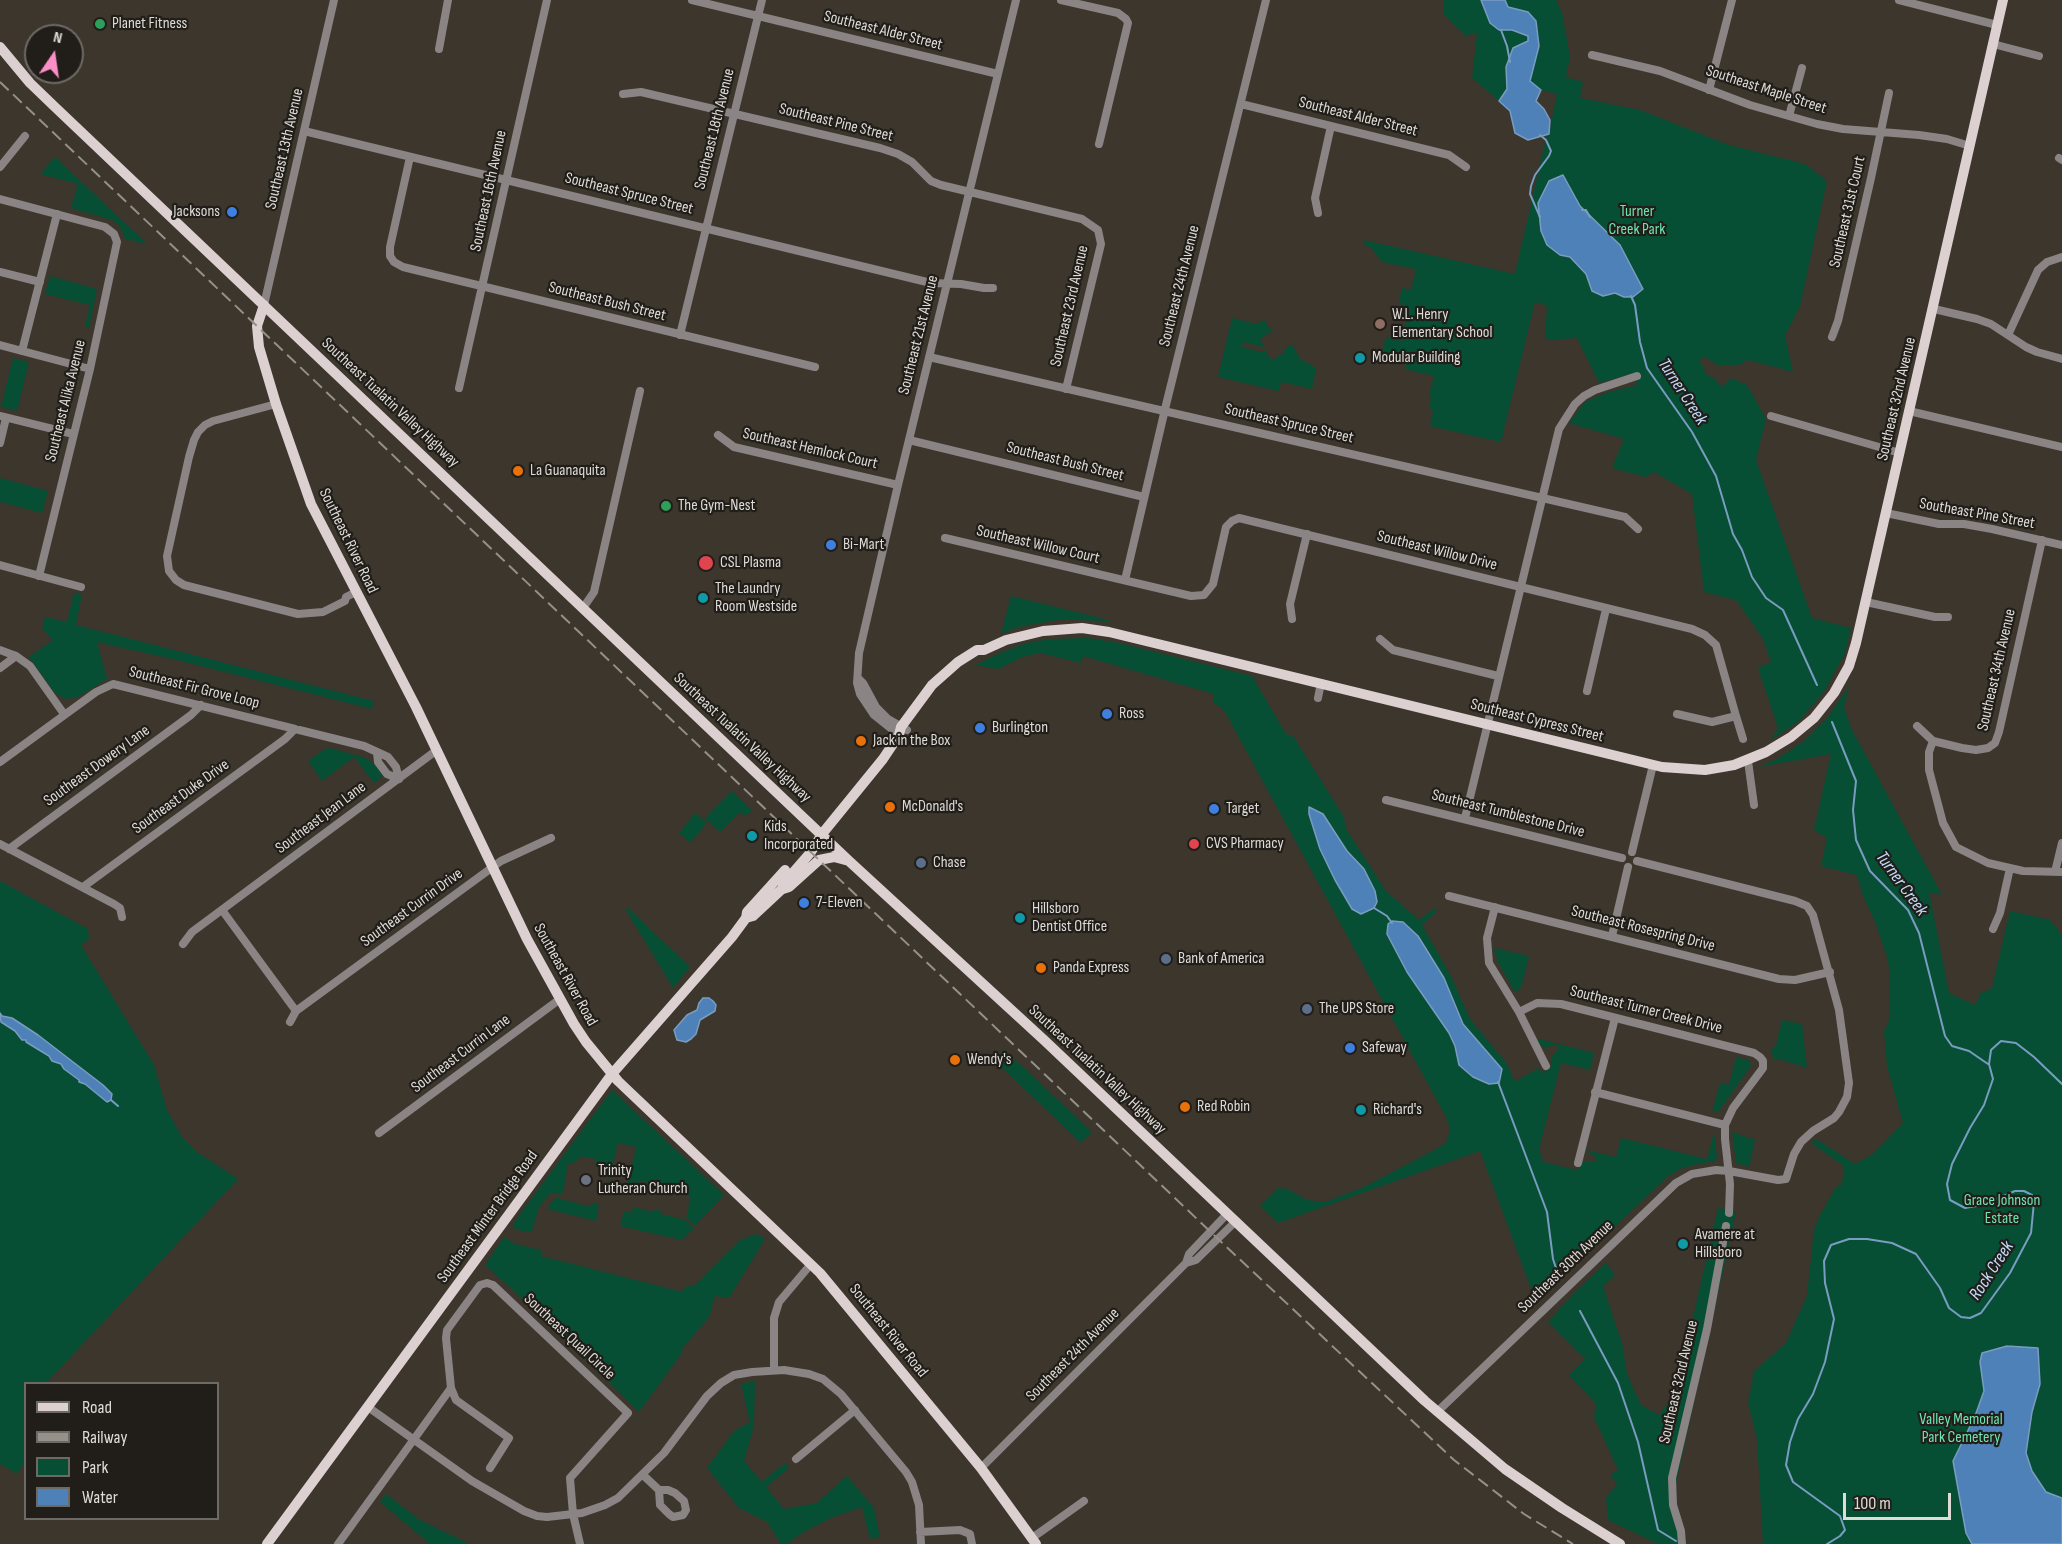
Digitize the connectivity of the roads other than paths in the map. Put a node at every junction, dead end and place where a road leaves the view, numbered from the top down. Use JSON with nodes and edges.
{"nodes":[{"id":1,"x":334,"y":0,"type":"edge"},
{"id":2,"x":448,"y":0,"type":"edge"},
{"id":3,"x":547,"y":0,"type":"edge"},
{"id":4,"x":692,"y":0,"type":"edge"},
{"id":5,"x":762,"y":0,"type":"edge"},
{"id":6,"x":1016,"y":0,"type":"edge"},
{"id":7,"x":1061,"y":0,"type":"edge"},
{"id":8,"x":1266,"y":0,"type":"edge"},
{"id":9,"x":1732,"y":0,"type":"edge"},
{"id":10,"x":1899,"y":0,"type":"edge"},
{"id":11,"x":2003,"y":0,"type":"edge"},
{"id":12,"x":758,"y":16,"type":"junction"},
{"id":13,"x":1997,"y":25,"type":"junction"},
{"id":14,"x":1993,"y":44,"type":"junction"},
{"id":15,"x":0,"y":47,"type":"edge"},
{"id":16,"x":439,"y":50,"type":"dead end"},
{"id":17,"x":1592,"y":55,"type":"dead end"},
{"id":18,"x":2039,"y":56,"type":"dead end"},
{"id":19,"x":1802,"y":68,"type":"dead end"},
{"id":20,"x":998,"y":74,"type":"junction"},
{"id":21,"x":1709,"y":90,"type":"junction"},
{"id":22,"x":1889,"y":93,"type":"dead end"},
{"id":23,"x":623,"y":94,"type":"dead end"},
{"id":24,"x":1241,"y":104,"type":"junction"},
{"id":25,"x":734,"y":113,"type":"junction"},
{"id":26,"x":1789,"y":116,"type":"junction"},
{"id":27,"x":1331,"y":126,"type":"junction"},
{"id":28,"x":304,"y":131,"type":"junction"},
{"id":29,"x":1881,"y":132,"type":"junction"},
{"id":30,"x":26,"y":136,"type":"dead end"},
{"id":31,"x":1099,"y":144,"type":"dead end"},
{"id":32,"x":1970,"y":146,"type":"junction"},
{"id":33,"x":410,"y":157,"type":"junction"},
{"id":34,"x":0,"y":167,"type":"edge"},
{"id":35,"x":1466,"y":167,"type":"dead end"},
{"id":36,"x":507,"y":180,"type":"junction"},
{"id":37,"x":969,"y":193,"type":"junction"},
{"id":38,"x":0,"y":199,"type":"edge"},
{"id":39,"x":1318,"y":213,"type":"dead end"},
{"id":40,"x":57,"y":214,"type":"junction"},
{"id":41,"x":706,"y":229,"type":"junction"},
{"id":42,"x":1098,"y":231,"type":"joint"},
{"id":43,"x":2062,"y":257,"type":"edge"},
{"id":44,"x":0,"y":272,"type":"edge"},
{"id":45,"x":40,"y":282,"type":"junction"},
{"id":46,"x":947,"y":284,"type":"junction"},
{"id":47,"x":483,"y":287,"type":"junction"},
{"id":48,"x":993,"y":288,"type":"dead end"},
{"id":49,"x":264,"y":305,"type":"junction"},
{"id":50,"x":1934,"y":309,"type":"junction"},
{"id":51,"x":680,"y":335,"type":"junction"},
{"id":52,"x":2008,"y":335,"type":"junction"},
{"id":53,"x":1832,"y":337,"type":"dead end"},
{"id":54,"x":0,"y":345,"type":"edge"},
{"id":55,"x":22,"y":351,"type":"junction"},
{"id":56,"x":929,"y":357,"type":"junction"},
{"id":57,"x":2062,"y":359,"type":"edge"},
{"id":58,"x":815,"y":367,"type":"dead end"},
{"id":59,"x":90,"y":369,"type":"junction"},
{"id":60,"x":1637,"y":376,"type":"dead end"},
{"id":61,"x":459,"y":388,"type":"dead end"},
{"id":62,"x":1066,"y":389,"type":"junction"},
{"id":63,"x":640,"y":391,"type":"dead end"},
{"id":64,"x":276,"y":404,"type":"junction"},
{"id":65,"x":1164,"y":411,"type":"junction"},
{"id":66,"x":1909,"y":411,"type":"junction"},
{"id":67,"x":1771,"y":416,"type":"dead end"},
{"id":68,"x":3,"y":417,"type":"edge"},
{"id":69,"x":73,"y":434,"type":"junction"},
{"id":70,"x":718,"y":435,"type":"dead end"},
{"id":71,"x":909,"y":440,"type":"junction"},
{"id":72,"x":0,"y":443,"type":"edge"},
{"id":73,"x":2062,"y":447,"type":"edge"},
{"id":74,"x":1900,"y":453,"type":"junction"},
{"id":75,"x":898,"y":485,"type":"junction"},
{"id":76,"x":1143,"y":497,"type":"junction"},
{"id":77,"x":1542,"y":498,"type":"junction"},
{"id":78,"x":1886,"y":513,"type":"junction"},
{"id":79,"x":1638,"y":529,"type":"dead end"},
{"id":80,"x":1307,"y":534,"type":"junction"},
{"id":81,"x":945,"y":538,"type":"dead end"},
{"id":82,"x":2042,"y":540,"type":"junction"},
{"id":83,"x":2062,"y":545,"type":"edge"},
{"id":84,"x":0,"y":565,"type":"edge"},
{"id":85,"x":39,"y":576,"type":"junction"},
{"id":86,"x":1125,"y":580,"type":"junction"},
{"id":87,"x":81,"y":587,"type":"dead end"},
{"id":88,"x":1521,"y":587,"type":"junction"},
{"id":89,"x":351,"y":594,"type":"junction"},
{"id":90,"x":1866,"y":602,"type":"junction"},
{"id":91,"x":583,"y":608,"type":"junction"},
{"id":92,"x":1606,"y":609,"type":"junction"},
{"id":93,"x":1948,"y":617,"type":"dead end"},
{"id":94,"x":1292,"y":619,"type":"dead end"},
{"id":95,"x":1380,"y":639,"type":"dead end"},
{"id":96,"x":0,"y":650,"type":"edge"},
{"id":97,"x":16,"y":656,"type":"junction"},
{"id":98,"x":0,"y":668,"type":"edge"},
{"id":99,"x":1498,"y":676,"type":"junction"},
{"id":100,"x":1321,"y":683,"type":"junction"},
{"id":101,"x":1587,"y":692,"type":"dead end"},
{"id":102,"x":1318,"y":698,"type":"dead end"},
{"id":103,"x":201,"y":705,"type":"junction"},
{"id":104,"x":64,"y":714,"type":"junction"},
{"id":105,"x":1677,"y":714,"type":"dead end"},
{"id":106,"x":1736,"y":716,"type":"junction"},
{"id":107,"x":1487,"y":724,"type":"junction"},
{"id":108,"x":1917,"y":726,"type":"dead end"},
{"id":109,"x":295,"y":729,"type":"junction"},
{"id":110,"x":902,"y":730,"type":"junction"},
{"id":111,"x":1743,"y":739,"type":"dead end"},
{"id":112,"x":1932,"y":741,"type":"junction"},
{"id":113,"x":437,"y":750,"type":"junction"},
{"id":114,"x":1748,"y":761,"type":"junction"},
{"id":115,"x":0,"y":762,"type":"edge"},
{"id":116,"x":1653,"y":765,"type":"junction"},
{"id":117,"x":399,"y":779,"type":"junction"},
{"id":118,"x":1386,"y":800,"type":"dead end"},
{"id":119,"x":1754,"y":805,"type":"dead end"},
{"id":120,"x":1465,"y":818,"type":"junction"},
{"id":121,"x":822,"y":834,"type":"junction"},
{"id":122,"x":551,"y":838,"type":"dead end"},
{"id":123,"x":2062,"y":843,"type":"edge"},
{"id":124,"x":0,"y":844,"type":"edge"},
{"id":125,"x":9,"y":849,"type":"junction"},
{"id":126,"x":1632,"y":852,"type":"junction"},
{"id":127,"x":1622,"y":858,"type":"junction"},
{"id":128,"x":849,"y":861,"type":"junction"},
{"id":129,"x":1636,"y":861,"type":"junction"},
{"id":130,"x":1628,"y":867,"type":"junction"},
{"id":131,"x":493,"y":868,"type":"junction"},
{"id":132,"x":2010,"y":868,"type":"junction"},
{"id":133,"x":2059,"y":872,"type":"edge"},
{"id":134,"x":83,"y":887,"type":"junction"},
{"id":135,"x":782,"y":889,"type":"junction"},
{"id":136,"x":1449,"y":896,"type":"dead end"},
{"id":137,"x":1495,"y":907,"type":"junction"},
{"id":138,"x":222,"y":910,"type":"junction"},
{"id":139,"x":122,"y":917,"type":"dead end"},
{"id":140,"x":746,"y":918,"type":"junction"},
{"id":141,"x":1993,"y":929,"type":"dead end"},
{"id":142,"x":1612,"y":936,"type":"junction"},
{"id":143,"x":183,"y":944,"type":"dead end"},
{"id":144,"x":1830,"y":972,"type":"junction"},
{"id":145,"x":560,"y":999,"type":"junction"},
{"id":146,"x":296,"y":1011,"type":"junction"},
{"id":147,"x":1519,"y":1012,"type":"junction"},
{"id":148,"x":1615,"y":1018,"type":"junction"},
{"id":149,"x":290,"y":1022,"type":"dead end"},
{"id":150,"x":1546,"y":1066,"type":"dead end"},
{"id":151,"x":612,"y":1074,"type":"junction"},
{"id":152,"x":1595,"y":1092,"type":"junction"},
{"id":153,"x":1725,"y":1125,"type":"junction"},
{"id":154,"x":379,"y":1133,"type":"dead end"},
{"id":155,"x":1578,"y":1163,"type":"dead end"},
{"id":156,"x":1729,"y":1171,"type":"junction"},
{"id":157,"x":1729,"y":1213,"type":"dead end"},
{"id":158,"x":1231,"y":1218,"type":"junction"},
{"id":159,"x":1726,"y":1226,"type":"dead end"},
{"id":160,"x":811,"y":1264,"type":"junction"},
{"id":161,"x":774,"y":1370,"type":"junction"},
{"id":162,"x":451,"y":1388,"type":"junction"},
{"id":163,"x":368,"y":1407,"type":"junction"},
{"id":164,"x":855,"y":1410,"type":"junction"},
{"id":165,"x":1437,"y":1412,"type":"junction"},
{"id":166,"x":414,"y":1440,"type":"junction"},
{"id":167,"x":796,"y":1459,"type":"dead end"},
{"id":168,"x":490,"y":1468,"type":"dead end"},
{"id":169,"x":981,"y":1468,"type":"junction"},
{"id":170,"x":643,"y":1475,"type":"junction"},
{"id":171,"x":658,"y":1490,"type":"dead end"},
{"id":172,"x":1084,"y":1501,"type":"dead end"},
{"id":173,"x":573,"y":1514,"type":"junction"},
{"id":174,"x":920,"y":1532,"type":"junction"},
{"id":175,"x":1034,"y":1541,"type":"edge"},
{"id":176,"x":267,"y":1544,"type":"edge"},
{"id":177,"x":338,"y":1544,"type":"edge"},
{"id":178,"x":580,"y":1544,"type":"edge"},
{"id":179,"x":921,"y":1544,"type":"edge"},
{"id":180,"x":972,"y":1544,"type":"edge"},
{"id":181,"x":1620,"y":1544,"type":"edge"},
{"id":182,"x":1682,"y":1544,"type":"edge"}],
"edges":[{"from":1,"to":28,"type":"street","name":"Southeast 13th Avenue"},
{"from":2,"to":16,"type":"street"},
{"from":3,"to":36,"type":"street","name":"Southeast 16th Avenue"},
{"from":4,"to":12,"type":"street","name":"Southeast Alder Street"},
{"from":5,"to":12,"type":"street","name":"Southeast 18th Avenue"},
{"from":6,"to":20,"type":"street","name":"Southeast 21st Avenue"},
{"from":7,"to":31,"type":"street"},
{"from":8,"to":24,"type":"street","name":"Southeast 24th Avenue"},
{"from":9,"to":21,"type":"street"},
{"from":10,"to":13,"type":"street"},
{"from":11,"to":13,"type":"main road","name":"Southeast 32nd Avenue"},
{"from":12,"to":20,"type":"street","name":"Southeast Alder Street"},
{"from":12,"to":25,"type":"street","name":"Southeast 18th Avenue"},
{"from":13,"to":14,"type":"main road","name":"Southeast 32nd Avenue"},
{"from":14,"to":18,"type":"street"},
{"from":14,"to":32,"type":"main road","name":"Southeast 32nd Avenue"},
{"from":15,"to":49,"type":"main road","name":"Southeast Tualatin Valley Highway"},
{"from":17,"to":21,"type":"street","name":"Southeast Maple Street"},
{"from":19,"to":26,"type":"street"},
{"from":20,"to":37,"type":"street","name":"Southeast 21st Avenue"},
{"from":21,"to":26,"type":"street","name":"Southeast Maple Street"},
{"from":22,"to":29,"type":"street","name":"Southeast 31st Court"},
{"from":23,"to":25,"type":"street","name":"Southeast Pine Street"},
{"from":24,"to":27,"type":"street","name":"Southeast Alder Street"},
{"from":24,"to":65,"type":"street","name":"Southeast 24th Avenue"},
{"from":25,"to":37,"type":"street","name":"Southeast Pine Street"},
{"from":25,"to":41,"type":"street","name":"Southeast 18th Avenue"},
{"from":26,"to":29,"type":"street","name":"Southeast Maple Street"},
{"from":27,"to":35,"type":"street","name":"Southeast Alder Street"},
{"from":27,"to":39,"type":"street"},
{"from":28,"to":33,"type":"street","name":"Southeast Spruce Street"},
{"from":28,"to":49,"type":"street","name":"Southeast 13th Avenue"},
{"from":29,"to":32,"type":"street","name":"Southeast Maple Street"},
{"from":29,"to":53,"type":"street","name":"Southeast 31st Court"},
{"from":30,"to":34,"type":"street"},
{"from":32,"to":50,"type":"main road","name":"Southeast 32nd Avenue"},
{"from":33,"to":36,"type":"street","name":"Southeast Spruce Street"},
{"from":33,"to":47,"type":"street","name":"Southeast Bush Street"},
{"from":36,"to":41,"type":"street","name":"Southeast Spruce Street"},
{"from":36,"to":47,"type":"street","name":"Southeast 16th Avenue"},
{"from":37,"to":42,"type":"street","name":"Southeast Pine Street"},
{"from":37,"to":46,"type":"street","name":"Southeast 21st Avenue"},
{"from":38,"to":40,"type":"street"},
{"from":40,"to":45,"type":"street"},
{"from":40,"to":59,"type":"street","name":"Southeast Alika Avenue"},
{"from":41,"to":46,"type":"street","name":"Southeast Spruce Street"},
{"from":41,"to":51,"type":"street","name":"Southeast 18th Avenue"},
{"from":42,"to":62,"type":"street","name":"Southeast 23rd Avenue"},
{"from":43,"to":52,"type":"street"},
{"from":44,"to":45,"type":"street"},
{"from":45,"to":55,"type":"street"},
{"from":46,"to":48,"type":"street","name":"Southeast Spruce Street"},
{"from":46,"to":56,"type":"street","name":"Southeast 21st Avenue"},
{"from":47,"to":51,"type":"street","name":"Southeast Bush Street"},
{"from":47,"to":61,"type":"street","name":"Southeast 16th Avenue"},
{"from":49,"to":64,"type":"main road","name":"Southeast River Road"},
{"from":49,"to":91,"type":"main road","name":"Southeast Tualatin Valley Highway"},
{"from":50,"to":52,"type":"street"},
{"from":50,"to":66,"type":"main road","name":"Southeast 32nd Avenue"},
{"from":51,"to":58,"type":"street","name":"Southeast Bush Street"},
{"from":52,"to":57,"type":"street"},
{"from":54,"to":55,"type":"street"},
{"from":55,"to":59,"type":"street"},
{"from":56,"to":62,"type":"street","name":"Southeast Spruce Street"},
{"from":56,"to":71,"type":"street","name":"Southeast 21st Avenue"},
{"from":59,"to":69,"type":"street","name":"Southeast Alika Avenue"},
{"from":60,"to":77,"type":"street"},
{"from":62,"to":65,"type":"street","name":"Southeast Spruce Street"},
{"from":63,"to":91,"type":"street"},
{"from":64,"to":89,"type":"main road","name":"Southeast River Road"},
{"from":64,"to":89,"type":"street"},
{"from":65,"to":76,"type":"street","name":"Southeast 24th Avenue"},
{"from":65,"to":77,"type":"street","name":"Southeast Spruce Street"},
{"from":66,"to":73,"type":"street"},
{"from":66,"to":74,"type":"main road","name":"Southeast 32nd Avenue"},
{"from":67,"to":74,"type":"street"},
{"from":68,"to":69,"type":"street"},
{"from":68,"to":72,"type":"street"},
{"from":69,"to":85,"type":"street","name":"Southeast Alika Avenue"},
{"from":70,"to":75,"type":"street","name":"Southeast Hemlock Court"},
{"from":71,"to":75,"type":"street","name":"Southeast 21st Avenue"},
{"from":71,"to":76,"type":"street","name":"Southeast Bush Street"},
{"from":74,"to":78,"type":"main road","name":"Southeast 32nd Avenue"},
{"from":75,"to":110,"type":"street","name":"Southeast 21st Avenue"},
{"from":76,"to":86,"type":"street","name":"Southeast 24th Avenue"},
{"from":77,"to":79,"type":"street","name":"Southeast Spruce Street"},
{"from":77,"to":88,"type":"street"},
{"from":78,"to":82,"type":"street","name":"Southeast Pine Street"},
{"from":78,"to":90,"type":"main road","name":"Southeast 32nd Avenue"},
{"from":80,"to":86,"type":"street","name":"Southeast Willow Drive"},
{"from":80,"to":88,"type":"street","name":"Southeast Willow Drive"},
{"from":80,"to":94,"type":"street"},
{"from":81,"to":86,"type":"street","name":"Southeast Willow Court"},
{"from":82,"to":83,"type":"street","name":"Southeast Pine Street"},
{"from":82,"to":112,"type":"street","name":"Southeast 34th Avenue"},
{"from":84,"to":85,"type":"street"},
{"from":85,"to":87,"type":"street"},
{"from":88,"to":92,"type":"street","name":"Southeast Willow Drive"},
{"from":88,"to":99,"type":"street"},
{"from":89,"to":113,"type":"main road","name":"Southeast River Road"},
{"from":90,"to":93,"type":"street"},
{"from":90,"to":114,"type":"main road","name":"Southeast 32nd Avenue"},
{"from":91,"to":121,"type":"main road","name":"Southeast Tualatin Valley Highway"},
{"from":92,"to":101,"type":"street"},
{"from":92,"to":106,"type":"street","name":"Southeast Willow Drive"},
{"from":95,"to":99,"type":"street"},
{"from":96,"to":97,"type":"street"},
{"from":97,"to":98,"type":"street"},
{"from":97,"to":104,"type":"street"},
{"from":99,"to":107,"type":"street"},
{"from":100,"to":102,"type":"street"},
{"from":100,"to":107,"type":"main road","name":"Southeast Cypress Street"},
{"from":100,"to":110,"type":"main road","name":"Southeast Cypress Street"},
{"from":103,"to":104,"type":"street","name":"Southeast Fir Grove Loop"},
{"from":103,"to":109,"type":"street","name":"Southeast Fir Grove Loop"},
{"from":103,"to":125,"type":"street","name":"Southeast Dowery Lane"},
{"from":104,"to":115,"type":"street","name":"Southeast Fir Grove Loop"},
{"from":105,"to":106,"type":"street"},
{"from":106,"to":111,"type":"street","name":"Southeast Willow Drive"},
{"from":107,"to":116,"type":"main road","name":"Southeast Cypress Street"},
{"from":107,"to":120,"type":"street"},
{"from":108,"to":112,"type":"street"},
{"from":109,"to":117,"type":"street","name":"Southeast Fir Grove Loop"},
{"from":109,"to":134,"type":"street","name":"Southeast Duke Drive"},
{"from":110,"to":121,"type":"main road","name":"Southeast Cypress Street"},
{"from":112,"to":132,"type":"street"},
{"from":113,"to":117,"type":"street","name":"Southeast Jean Lane"},
{"from":113,"to":131,"type":"main road","name":"Southeast River Road"},
{"from":114,"to":116,"type":"main road","name":"Southeast Cypress Street"},
{"from":114,"to":119,"type":"street"},
{"from":116,"to":126,"type":"street"},
{"from":117,"to":138,"type":"street","name":"Southeast Jean Lane"},
{"from":118,"to":120,"type":"street","name":"Southeast Tumblestone Drive"},
{"from":120,"to":127,"type":"street","name":"Southeast Tumblestone Drive"},
{"from":121,"to":128,"type":"main road","name":"Southeast Tualatin Valley Highway"},
{"from":121,"to":135,"type":"main road","name":"Southeast Minter Bridge Road"},
{"from":121,"to":140,"type":"main road","name":"Southeast Minter Bridge Road"},
{"from":122,"to":131,"type":"street","name":"Southeast Currin Drive"},
{"from":123,"to":133,"type":"street"},
{"from":124,"to":125,"type":"street"},
{"from":125,"to":134,"type":"street"},
{"from":126,"to":127,"type":"street"},
{"from":126,"to":129,"type":"street"},
{"from":127,"to":130,"type":"street"},
{"from":128,"to":135,"type":"main road"},
{"from":128,"to":158,"type":"main road","name":"Southeast Tualatin Valley Highway"},
{"from":129,"to":130,"type":"street"},
{"from":129,"to":144,"type":"street"},
{"from":130,"to":142,"type":"street"},
{"from":131,"to":145,"type":"main road","name":"Southeast River Road"},
{"from":131,"to":146,"type":"street","name":"Southeast Currin Drive"},
{"from":132,"to":133,"type":"street"},
{"from":132,"to":141,"type":"street"},
{"from":134,"to":139,"type":"street"},
{"from":135,"to":140,"type":"main road","name":"Southeast Minter Bridge Road"},
{"from":136,"to":137,"type":"street","name":"Southeast Rosespring Drive"},
{"from":137,"to":142,"type":"street","name":"Southeast Rosespring Drive"},
{"from":137,"to":147,"type":"street"},
{"from":138,"to":143,"type":"street","name":"Southeast Jean Lane"},
{"from":138,"to":146,"type":"street"},
{"from":140,"to":151,"type":"main road","name":"Southeast Minter Bridge Road"},
{"from":142,"to":144,"type":"street","name":"Southeast Rosespring Drive"},
{"from":144,"to":156,"type":"street","name":"Southeast 30th Avenue"},
{"from":145,"to":151,"type":"main road","name":"Southeast River Road"},
{"from":145,"to":154,"type":"street","name":"Southeast Currin Lane"},
{"from":146,"to":149,"type":"street"},
{"from":147,"to":148,"type":"street","name":"Southeast Turner Creek Drive"},
{"from":147,"to":150,"type":"street"},
{"from":148,"to":152,"type":"street"},
{"from":148,"to":153,"type":"street","name":"Southeast Turner Creek Drive"},
{"from":151,"to":160,"type":"main road","name":"Southeast River Road"},
{"from":151,"to":163,"type":"main road","name":"Southeast Minter Bridge Road"},
{"from":152,"to":153,"type":"street"},
{"from":152,"to":155,"type":"street"},
{"from":153,"to":156,"type":"street"},
{"from":156,"to":157,"type":"street"},
{"from":156,"to":165,"type":"street","name":"Southeast 30th Avenue"},
{"from":158,"to":165,"type":"main road","name":"Southeast Tualatin Valley Highway"},
{"from":158,"to":169,"type":"street","name":"Southeast 24th Avenue"},
{"from":159,"to":182,"type":"street","name":"Southeast 32nd Avenue"},
{"from":160,"to":161,"type":"street"},
{"from":160,"to":169,"type":"main road","name":"Southeast River Road"},
{"from":161,"to":164,"type":"street"},
{"from":161,"to":170,"type":"street"},
{"from":162,"to":166,"type":"street"},
{"from":162,"to":168,"type":"street"},
{"from":162,"to":173,"type":"street","name":"Southeast Quail Circle"},
{"from":163,"to":166,"type":"street"},
{"from":163,"to":176,"type":"main road","name":"Southeast Minter Bridge Road"},
{"from":164,"to":167,"type":"street"},
{"from":164,"to":174,"type":"street"},
{"from":165,"to":181,"type":"main road","name":"Southeast Tualatin Valley Highway"},
{"from":166,"to":173,"type":"street"},
{"from":166,"to":177,"type":"street"},
{"from":169,"to":175,"type":"main road","name":"Southeast River Road"},
{"from":170,"to":171,"type":"street"},
{"from":170,"to":173,"type":"street"},
{"from":172,"to":175,"type":"street"},
{"from":173,"to":178,"type":"street"},
{"from":174,"to":179,"type":"street"},
{"from":174,"to":180,"type":"street"}]}
